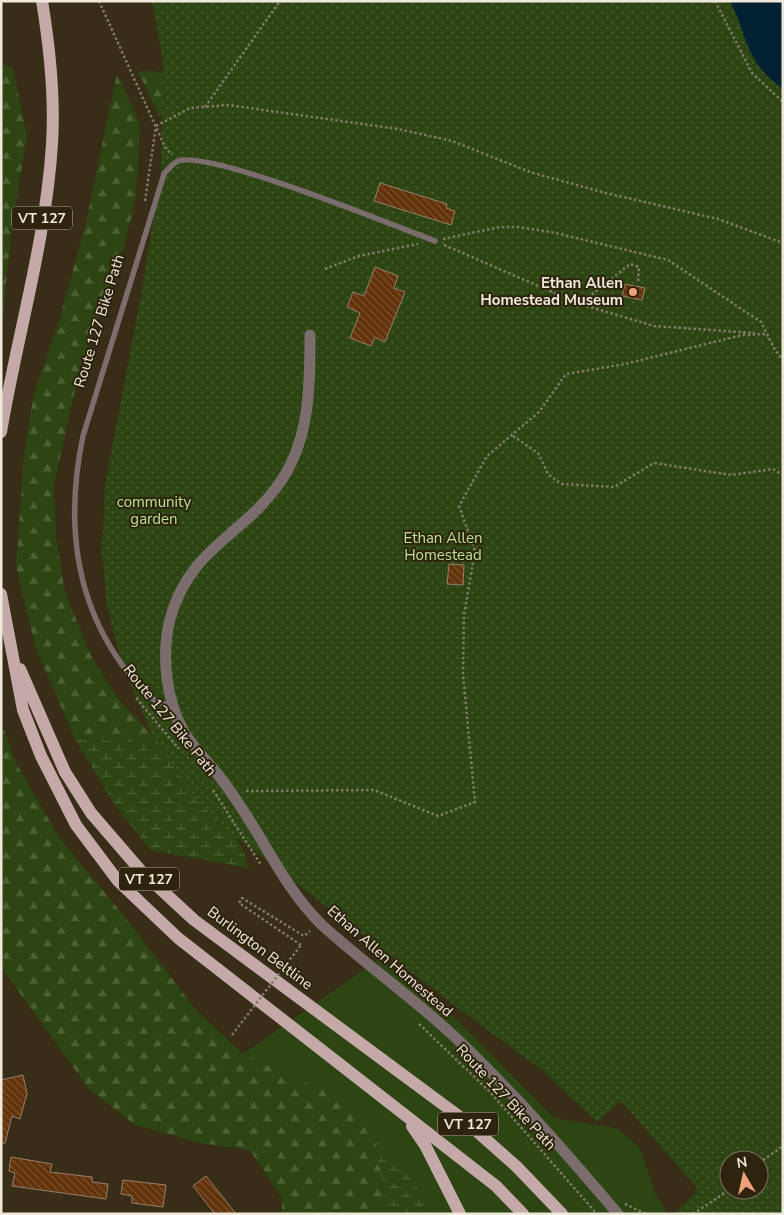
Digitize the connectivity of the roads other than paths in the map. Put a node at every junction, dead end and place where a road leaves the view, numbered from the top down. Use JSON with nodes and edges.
{"nodes":[{"id":1,"x":42,"y":1,"type":"edge"},
{"id":2,"x":435,"y":241,"type":"road end"},
{"id":3,"x":310,"y":335,"type":"dead end"},
{"id":4,"x":1,"y":432,"type":"edge"},
{"id":5,"x":1,"y":594,"type":"edge"},
{"id":6,"x":11,"y":649,"type":"junction"},
{"id":7,"x":174,"y":705,"type":"junction"},
{"id":8,"x":405,"y":1116,"type":"junction"},
{"id":9,"x":460,"y":1214,"type":"edge"},
{"id":10,"x":523,"y":1214,"type":"edge"},
{"id":11,"x":562,"y":1214,"type":"edge"},
{"id":12,"x":618,"y":1214,"type":"edge"}],
"edges":[{"from":1,"to":4,"type":"main road","number":"VT 127"},
{"from":2,"to":7,"type":"lane"},
{"from":3,"to":7,"type":"street","name":"Ethan Allen Homestead"},
{"from":5,"to":6,"type":"main road","name":"Burlington Beltline","number":"VT 127"},
{"from":6,"to":8,"type":"main road","name":"Burlington Beltline","number":"VT 127"},
{"from":6,"to":11,"type":"main road","name":"Burlington Beltline","number":"VT 127"},
{"from":7,"to":12,"type":"street","name":"Ethan Allen Homestead"},
{"from":8,"to":9,"type":"main road"},
{"from":8,"to":10,"type":"main road","name":"Burlington Beltline","number":"VT 127"}]}
